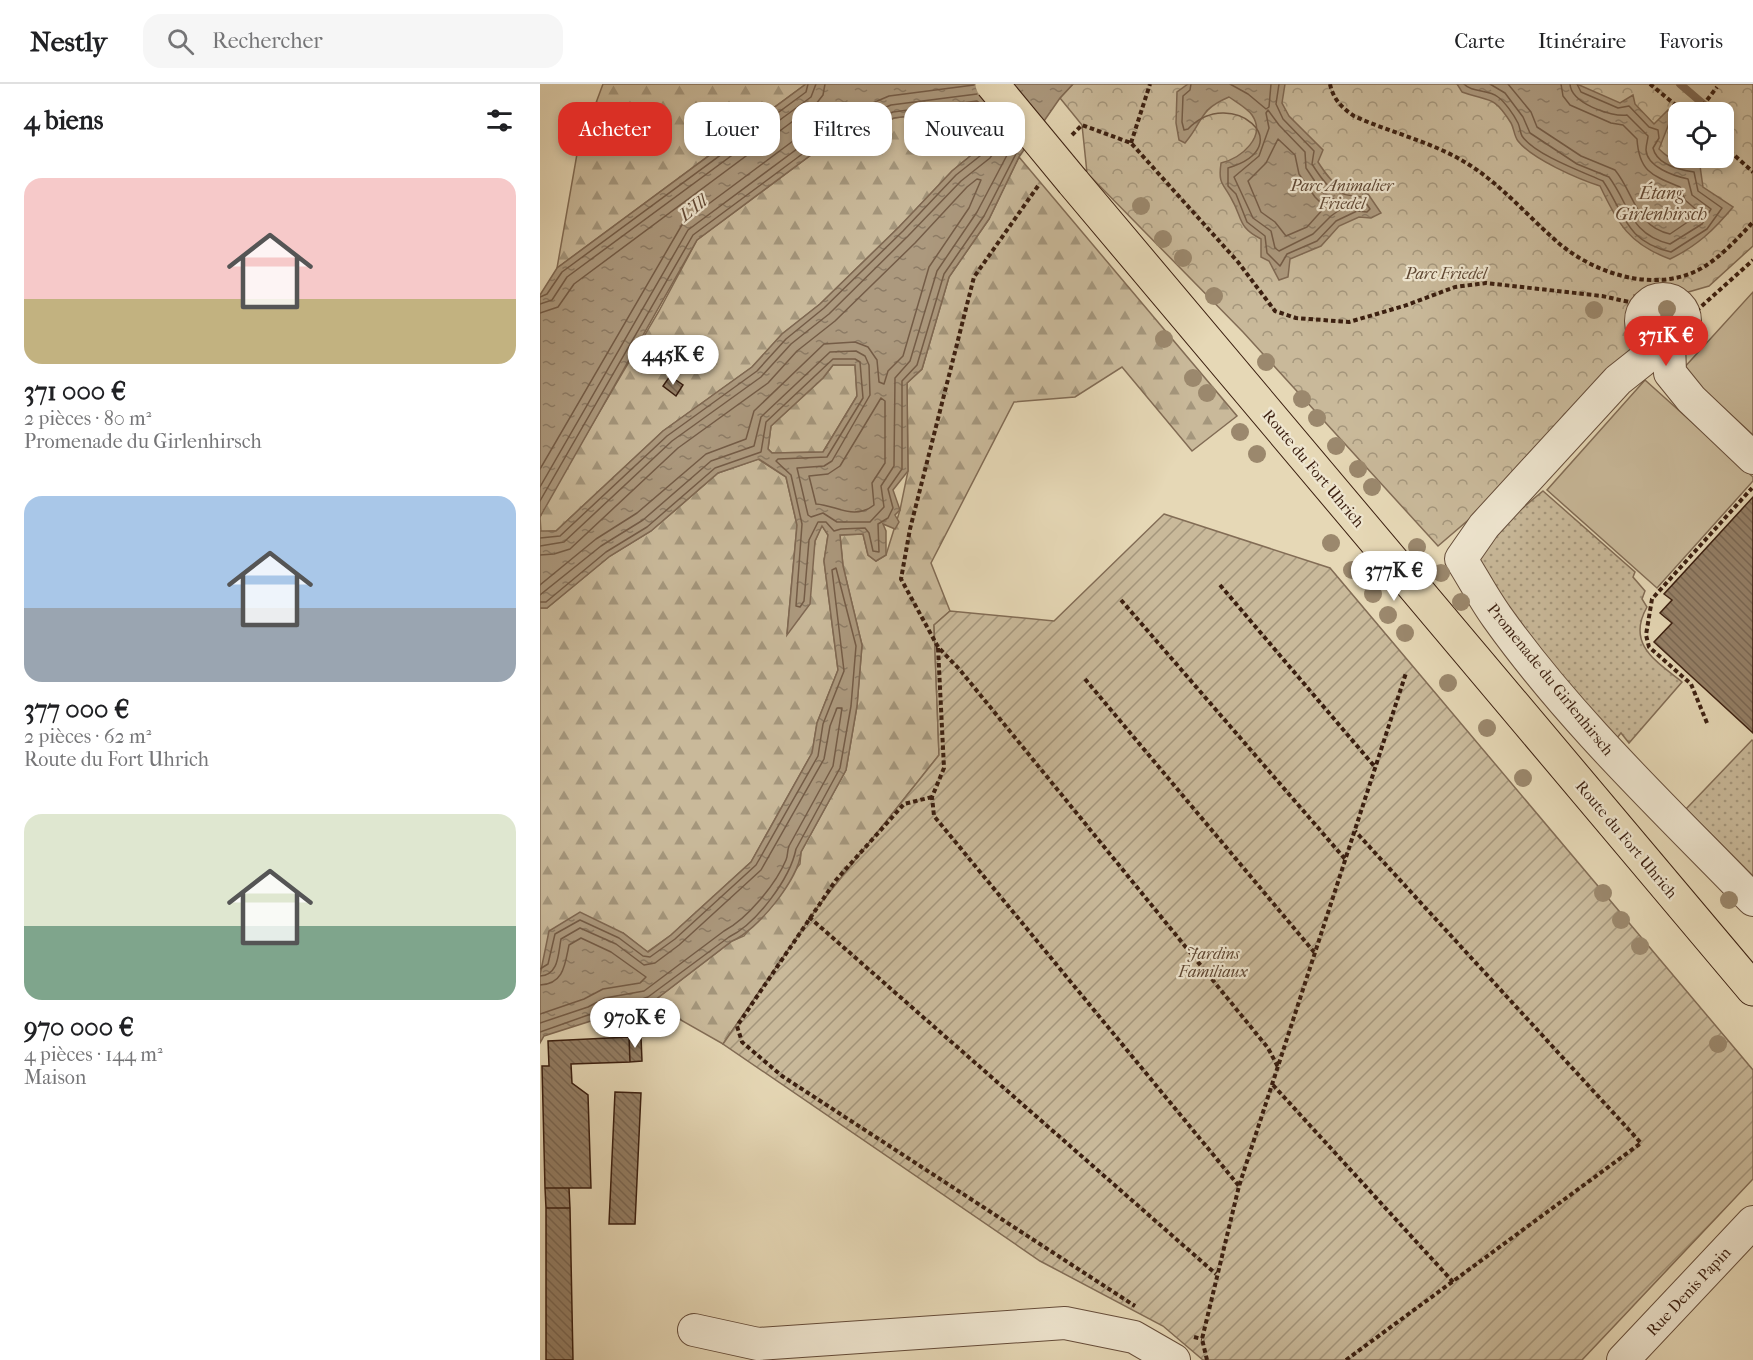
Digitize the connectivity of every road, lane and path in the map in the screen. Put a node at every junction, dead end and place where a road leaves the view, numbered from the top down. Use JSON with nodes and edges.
{"nodes":[{"id":1,"x":992,"y":84,"type":"edge"},
{"id":2,"x":1150,"y":84,"type":"edge"},
{"id":3,"x":1330,"y":84,"type":"edge"},
{"id":4,"x":1650,"y":84,"type":"edge"},
{"id":5,"x":1717,"y":87,"type":"dead end"},
{"id":6,"x":1672,"y":102,"type":"edge"},
{"id":7,"x":1705,"y":102,"type":"edge"},
{"id":8,"x":1069,"y":137,"type":"dead end"},
{"id":9,"x":1131,"y":143,"type":"junction"},
{"id":10,"x":1734,"y":155,"type":"edge"},
{"id":11,"x":1753,"y":172,"type":"edge"},
{"id":12,"x":1058,"y":182,"type":"junction"},
{"id":13,"x":1753,"y":222,"type":"edge"},
{"id":14,"x":1753,"y":260,"type":"edge"},
{"id":15,"x":1645,"y":308,"type":"joint"},
{"id":16,"x":1671,"y":335,"type":"junction"},
{"id":17,"x":1753,"y":458,"type":"edge"},
{"id":18,"x":1753,"y":486,"type":"edge"},
{"id":19,"x":1220,"y":585,"type":"dead end"},
{"id":20,"x":1121,"y":600,"type":"dead end"},
{"id":21,"x":938,"y":647,"type":"junction"},
{"id":22,"x":1406,"y":673,"type":"dead end"},
{"id":23,"x":1085,"y":679,"type":"dead end"},
{"id":24,"x":1707,"y":723,"type":"dead end"},
{"id":25,"x":1375,"y":768,"type":"junction"},
{"id":26,"x":932,"y":797,"type":"junction"},
{"id":27,"x":1355,"y":831,"type":"junction"},
{"id":28,"x":1345,"y":860,"type":"junction"},
{"id":29,"x":1753,"y":900,"type":"edge"},
{"id":30,"x":809,"y":917,"type":"junction"},
{"id":31,"x":1314,"y":953,"type":"junction"},
{"id":32,"x":1753,"y":988,"type":"edge"},
{"id":33,"x":1278,"y":1067,"type":"junction"},
{"id":34,"x":1272,"y":1085,"type":"junction"},
{"id":35,"x":1239,"y":1186,"type":"junction"},
{"id":36,"x":1753,"y":1222,"type":"edge"},
{"id":37,"x":1216,"y":1274,"type":"junction"},
{"id":38,"x":1454,"y":1283,"type":"junction"},
{"id":39,"x":1142,"y":1310,"type":"dead end"},
{"id":40,"x":694,"y":1330,"type":"dead end"},
{"id":41,"x":1202,"y":1339,"type":"junction"},
{"id":42,"x":1183,"y":1349,"type":"edge"},
{"id":43,"x":1207,"y":1360,"type":"edge"},
{"id":44,"x":1346,"y":1360,"type":"edge"},
{"id":45,"x":1623,"y":1360,"type":"edge"}],
"edges":[{"from":1,"to":12,"type":"main road","name":"Route du Fort Uhrich","bridge":true},
{"from":2,"to":9,"type":"path"},
{"from":3,"to":13,"type":"path"},
{"from":4,"to":6,"type":"path"},
{"from":5,"to":7,"type":"path"},
{"from":8,"to":9,"type":"path"},
{"from":9,"to":15,"type":"path"},
{"from":10,"to":11,"type":"path"},
{"from":12,"to":21,"type":"path"},
{"from":12,"to":32,"type":"main road","name":"Route du Fort Uhrich"},
{"from":14,"to":16,"type":"path"},
{"from":15,"to":16,"type":"street"},
{"from":16,"to":17,"type":"street"},
{"from":16,"to":29,"type":"street","name":"Promenade du Girlenhirsch"},
{"from":18,"to":24,"type":"path"},
{"from":19,"to":25,"type":"path"},
{"from":20,"to":28,"type":"path"},
{"from":21,"to":26,"type":"path"},
{"from":21,"to":33,"type":"path"},
{"from":22,"to":25,"type":"path"},
{"from":23,"to":31,"type":"path"},
{"from":25,"to":27,"type":"path"},
{"from":26,"to":30,"type":"path"},
{"from":26,"to":35,"type":"path"},
{"from":27,"to":28,"type":"path"},
{"from":27,"to":38,"type":"path"},
{"from":28,"to":31,"type":"path"},
{"from":30,"to":37,"type":"path"},
{"from":30,"to":39,"type":"path"},
{"from":31,"to":33,"type":"path"},
{"from":33,"to":34,"type":"path"},
{"from":34,"to":35,"type":"path"},
{"from":34,"to":38,"type":"path"},
{"from":35,"to":37,"type":"path"},
{"from":36,"to":45,"type":"street","name":"Rue Denis Papin"},
{"from":37,"to":41,"type":"path"},
{"from":38,"to":44,"type":"path"},
{"from":40,"to":42,"type":"street"},
{"from":41,"to":42,"type":"path"},
{"from":41,"to":43,"type":"path"}]}
